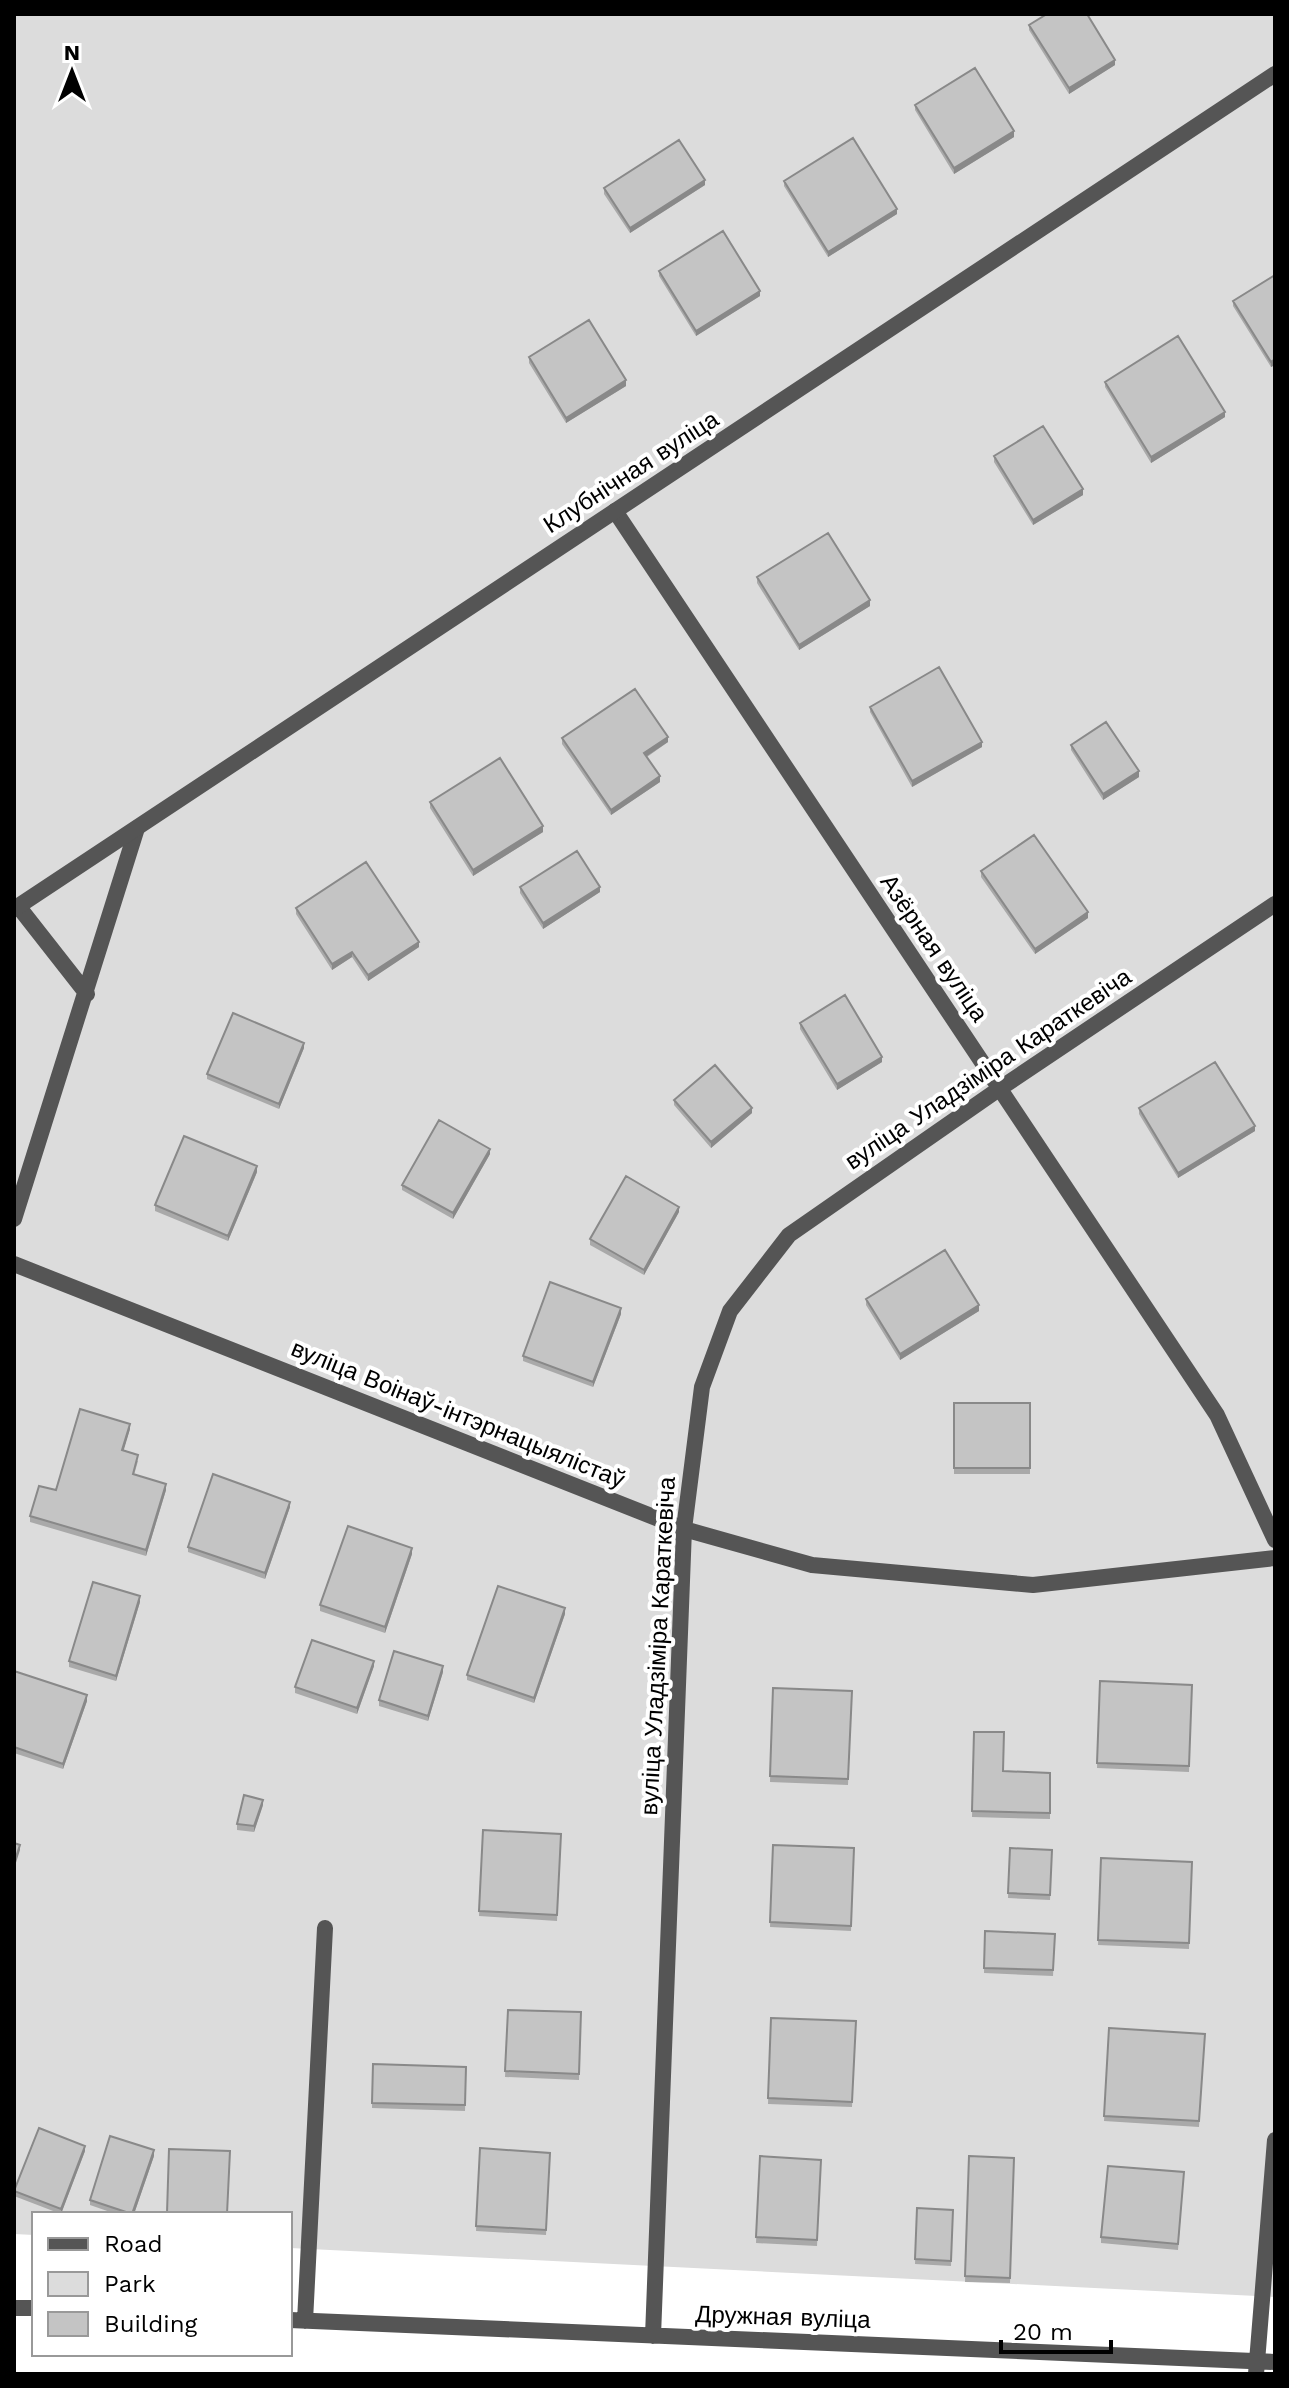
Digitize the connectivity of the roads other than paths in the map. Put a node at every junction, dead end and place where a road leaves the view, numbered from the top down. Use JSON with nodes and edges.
{"nodes":[{"id":1,"x":1275,"y":74,"type":"edge"},
{"id":2,"x":615,"y":511,"type":"junction"},
{"id":3,"x":137,"y":828,"type":"junction"},
{"id":4,"x":1275,"y":904,"type":"edge"},
{"id":5,"x":16,"y":907,"type":"edge"},
{"id":6,"x":87,"y":994,"type":"junction"},
{"id":7,"x":999,"y":1089,"type":"junction"},
{"id":8,"x":14,"y":1219,"type":"edge"},
{"id":9,"x":14,"y":1264,"type":"edge"},
{"id":10,"x":684,"y":1529,"type":"junction"},
{"id":11,"x":1275,"y":1540,"type":"edge"},
{"id":12,"x":1275,"y":1558,"type":"edge"},
{"id":13,"x":325,"y":1928,"type":"dead end"},
{"id":14,"x":1275,"y":2140,"type":"edge"},
{"id":15,"x":298,"y":2320,"type":"edge"},
{"id":16,"x":653,"y":2336,"type":"junction"},
{"id":17,"x":1275,"y":2362,"type":"edge"},
{"id":18,"x":1256,"y":2368,"type":"edge"}],
"edges":[{"from":1,"to":2,"type":"street","name":"Клубнічная вуліца"},
{"from":2,"to":3,"type":"street","name":"Клубнічная вуліца"},
{"from":2,"to":7,"type":"street","name":"Азёрная вуліца"},
{"from":3,"to":5,"type":"street","name":"Клубнічная вуліца"},
{"from":3,"to":6,"type":"street"},
{"from":4,"to":7,"type":"street","name":"вуліца Уладзіміра Караткевіча"},
{"from":5,"to":6,"type":"street"},
{"from":6,"to":8,"type":"street"},
{"from":7,"to":10,"type":"street","name":"вуліца Уладзіміра Караткевіча"},
{"from":7,"to":11,"type":"street","name":"Азёрная вуліца"},
{"from":9,"to":10,"type":"street","name":"вуліца Воінаў-інтэрнацыялістаў"},
{"from":10,"to":12,"type":"street","name":"вуліца Воінаў-інтэрнацыялістаў"},
{"from":10,"to":16,"type":"street","name":"вуліца Уладзіміра Караткевіча"},
{"from":13,"to":15,"type":"street"},
{"from":14,"to":18,"type":"street"},
{"from":15,"to":16,"type":"street","name":"Дружная вуліца"},
{"from":16,"to":18,"type":"street","name":"Дружная вуліца"},
{"from":17,"to":18,"type":"street","name":"Дружная вуліца"}]}
